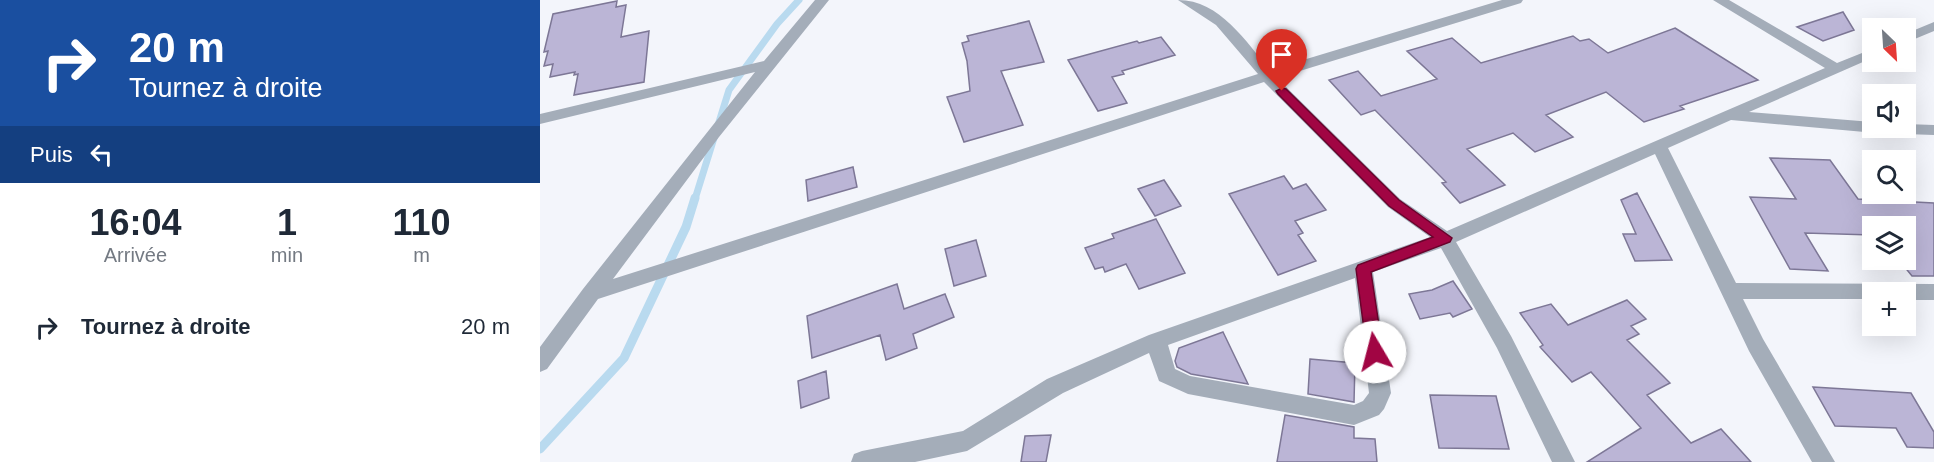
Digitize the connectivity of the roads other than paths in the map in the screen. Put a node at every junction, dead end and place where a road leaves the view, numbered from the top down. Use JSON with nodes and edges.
{"nodes":[{"id":1,"x":822,"y":0,"type":"edge"},
{"id":2,"x":1185,"y":0,"type":"edge"},
{"id":3,"x":1516,"y":0,"type":"edge"},
{"id":4,"x":1720,"y":0,"type":"edge"},
{"id":5,"x":1934,"y":26,"type":"edge"},
{"id":6,"x":1916,"y":34,"type":"edge"},
{"id":7,"x":1862,"y":58,"type":"edge"},
{"id":8,"x":769,"y":64,"type":"junction"},
{"id":9,"x":1837,"y":69,"type":"junction"},
{"id":10,"x":1267,"y":76,"type":"junction"},
{"id":11,"x":1729,"y":116,"type":"junction"},
{"id":12,"x":540,"y":119,"type":"edge"},
{"id":13,"x":1862,"y":126,"type":"edge"},
{"id":14,"x":1916,"y":129,"type":"edge"},
{"id":15,"x":1934,"y":130,"type":"edge"},
{"id":16,"x":1659,"y":146,"type":"junction"},
{"id":17,"x":1445,"y":238,"type":"junction"},
{"id":18,"x":1363,"y":269,"type":"junction"},
{"id":19,"x":1731,"y":291,"type":"junction"},
{"id":20,"x":1934,"y":292,"type":"edge"},
{"id":21,"x":590,"y":294,"type":"junction"},
{"id":22,"x":1156,"y":341,"type":"junction"},
{"id":23,"x":540,"y":363,"type":"edge"},
{"id":24,"x":862,"y":462,"type":"edge"},
{"id":25,"x":1564,"y":462,"type":"edge"},
{"id":26,"x":1824,"y":462,"type":"edge"}],
"edges":[{"from":1,"to":8,"type":"street"},
{"from":2,"to":10,"type":"street"},
{"from":3,"to":10,"type":"street"},
{"from":4,"to":9,"type":"street"},
{"from":5,"to":6,"type":"street"},
{"from":7,"to":9,"type":"street"},
{"from":8,"to":12,"type":"street"},
{"from":8,"to":21,"type":"street"},
{"from":9,"to":11,"type":"street"},
{"from":10,"to":17,"type":"street"},
{"from":10,"to":21,"type":"street"},
{"from":11,"to":13,"type":"street"},
{"from":11,"to":16,"type":"street"},
{"from":14,"to":15,"type":"street"},
{"from":16,"to":17,"type":"street"},
{"from":16,"to":19,"type":"street"},
{"from":17,"to":18,"type":"street"},
{"from":17,"to":25,"type":"street"},
{"from":18,"to":22,"type":"street"},
{"from":18,"to":22,"type":"street"},
{"from":19,"to":20,"type":"street"},
{"from":19,"to":26,"type":"street"},
{"from":21,"to":23,"type":"street"},
{"from":22,"to":24,"type":"street"}]}
